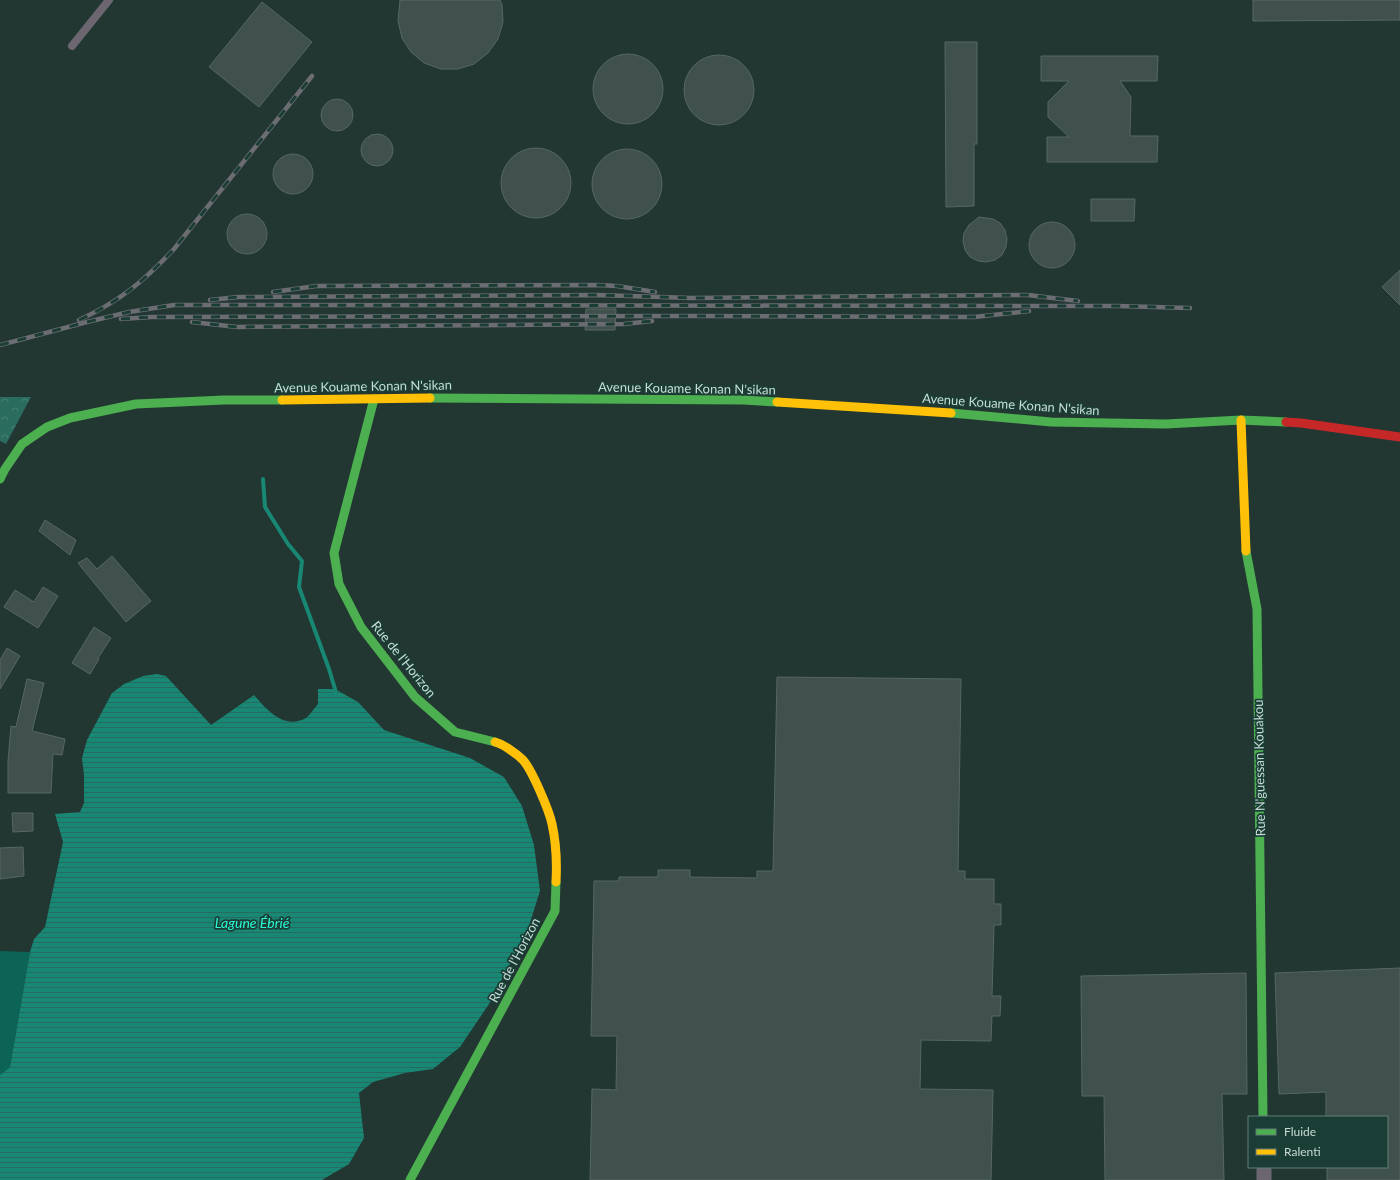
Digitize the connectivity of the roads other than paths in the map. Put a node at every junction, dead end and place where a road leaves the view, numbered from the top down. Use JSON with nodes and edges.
{"nodes":[{"id":1,"x":109,"y":0,"type":"edge"},
{"id":2,"x":72,"y":46,"type":"dead end"},
{"id":3,"x":374,"y":399,"type":"junction"},
{"id":4,"x":1241,"y":420,"type":"junction"},
{"id":5,"x":1400,"y":437,"type":"edge"},
{"id":6,"x":0,"y":479,"type":"edge"},
{"id":7,"x":1264,"y":1116,"type":"edge"},
{"id":8,"x":1264,"y":1168,"type":"edge"},
{"id":9,"x":410,"y":1180,"type":"edge"},
{"id":10,"x":1264,"y":1180,"type":"edge"}],
"edges":[{"from":1,"to":2,"type":"lane"},
{"from":3,"to":4,"type":"street","name":"Avenue Kouame Konan N'sikan"},
{"from":3,"to":6,"type":"street","name":"Avenue Kouame Konan N'sikan"},
{"from":3,"to":9,"type":"street","name":"Rue de l'Horizon"},
{"from":4,"to":5,"type":"street","name":"Avenue Kouame Konan N'sikan"},
{"from":4,"to":7,"type":"street","name":"Rue N'guessan Kouakou"},
{"from":8,"to":10,"type":"street"}]}
